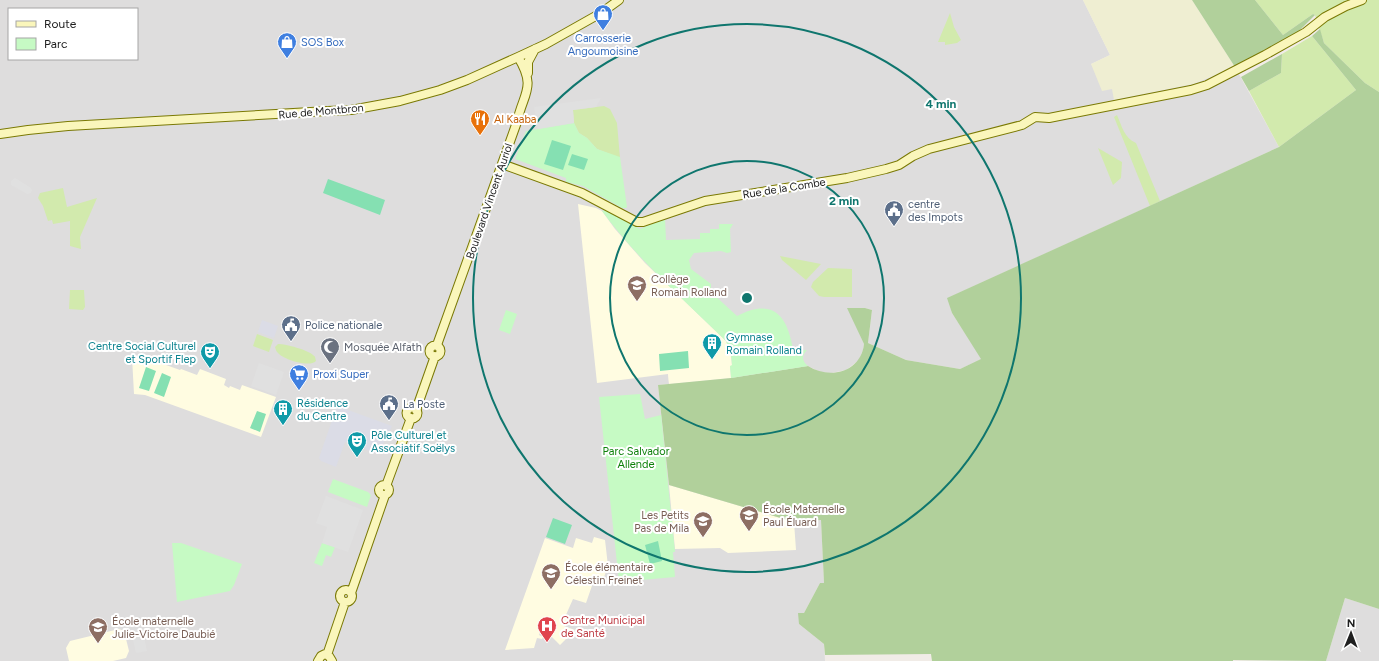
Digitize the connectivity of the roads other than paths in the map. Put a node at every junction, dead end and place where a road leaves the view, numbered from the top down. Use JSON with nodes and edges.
{"nodes":[{"id":1,"x":619,"y":0,"type":"edge"},
{"id":2,"x":1362,"y":0,"type":"edge"},
{"id":3,"x":535,"y":49,"type":"junction"},
{"id":4,"x":518,"y":57,"type":"junction"},
{"id":5,"x":528,"y":82,"type":"junction"},
{"id":6,"x":0,"y":134,"type":"edge"},
{"id":7,"x":502,"y":164,"type":"junction"},
{"id":8,"x":330,"y":658,"type":"edge"},
{"id":9,"x":318,"y":661,"type":"edge"}],
"edges":[{"from":1,"to":3,"type":"street","name":"Rue de Montbron"},
{"from":2,"to":7,"type":"street","name":"Rue de la Combe"},
{"from":3,"to":4,"type":"street","name":"Rue de Montbron"},
{"from":3,"to":5,"type":"street","name":"Boulevard Vincent Auriol"},
{"from":4,"to":5,"type":"street"},
{"from":4,"to":6,"type":"street","name":"Rue de Montbron"},
{"from":5,"to":7,"type":"street","name":"Boulevard Vincent Auriol"},
{"from":7,"to":8,"type":"street","name":"Boulevard Vincent Auriol"},
{"from":8,"to":9,"type":"street"}]}
